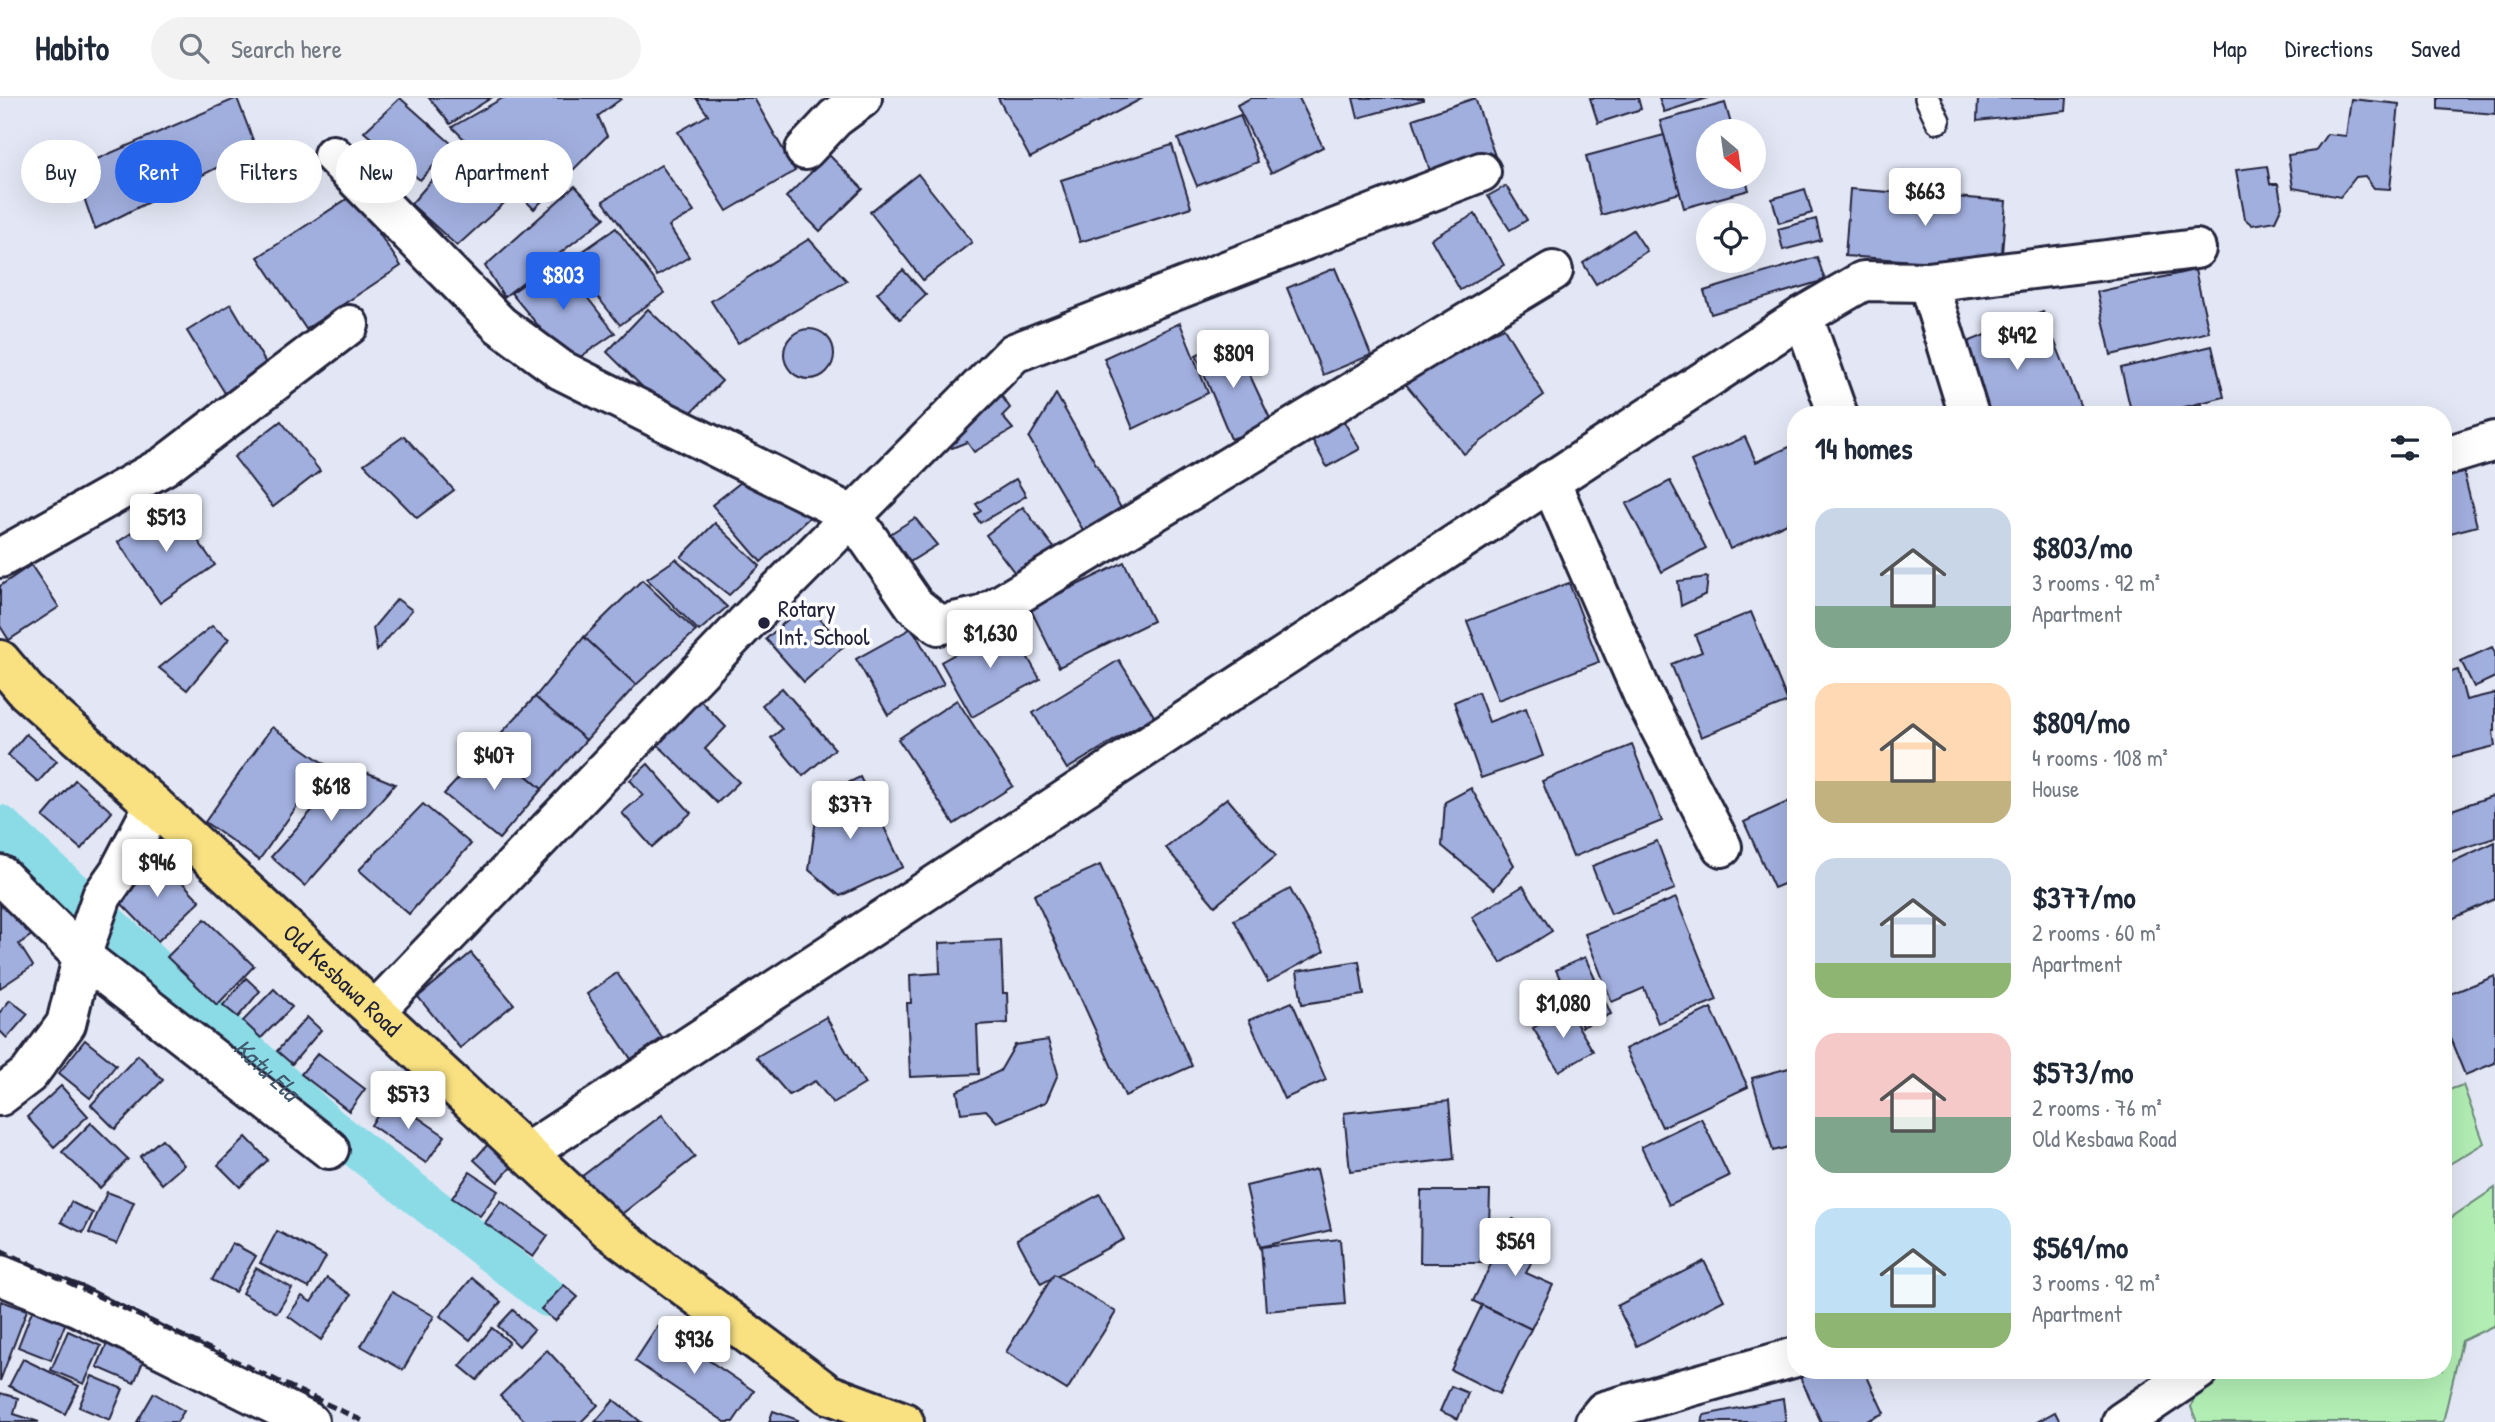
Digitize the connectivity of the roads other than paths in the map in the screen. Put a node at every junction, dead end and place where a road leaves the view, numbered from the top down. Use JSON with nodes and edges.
{"nodes":[{"id":1,"x":862,"y":98,"type":"edge"},
{"id":2,"x":1927,"y":98,"type":"edge"},
{"id":3,"x":1938,"y":121,"type":"dead end"},
{"id":4,"x":805,"y":150,"type":"dead end"},
{"id":5,"x":333,"y":155,"type":"dead end"},
{"id":6,"x":1481,"y":172,"type":"dead end"},
{"id":7,"x":2196,"y":250,"type":"dead end"},
{"id":8,"x":1553,"y":271,"type":"dead end"},
{"id":9,"x":1928,"y":282,"type":"junction"},
{"id":10,"x":1803,"y":316,"type":"junction"},
{"id":11,"x":349,"y":325,"type":"dead end"},
{"id":12,"x":1835,"y":406,"type":"edge"},
{"id":13,"x":1966,"y":406,"type":"edge"},
{"id":14,"x":2495,"y":441,"type":"edge"},
{"id":15,"x":2452,"y":454,"type":"edge"},
{"id":16,"x":1550,"y":481,"type":"junction"},
{"id":17,"x":852,"y":515,"type":"junction"},
{"id":18,"x":0,"y":558,"type":"edge"},
{"id":19,"x":0,"y":660,"type":"edge"},
{"id":20,"x":154,"y":805,"type":"junction"},
{"id":21,"x":1722,"y":847,"type":"dead end"},
{"id":22,"x":0,"y":874,"type":"edge"},
{"id":23,"x":85,"y":950,"type":"junction"},
{"id":24,"x":374,"y":1012,"type":"junction"},
{"id":25,"x":0,"y":1096,"type":"edge"},
{"id":26,"x":329,"y":1149,"type":"dead end"},
{"id":27,"x":528,"y":1152,"type":"junction"},
{"id":28,"x":0,"y":1275,"type":"edge"},
{"id":29,"x":1787,"y":1360,"type":"edge"},
{"id":30,"x":2186,"y":1379,"type":"edge"},
{"id":31,"x":309,"y":1422,"type":"edge"},
{"id":32,"x":904,"y":1422,"type":"edge"},
{"id":33,"x":1595,"y":1422,"type":"edge"},
{"id":34,"x":2122,"y":1422,"type":"edge"}],
"edges":[{"from":1,"to":4,"type":"street"},
{"from":2,"to":3,"type":"lane"},
{"from":5,"to":17,"type":"street"},
{"from":6,"to":17,"type":"street"},
{"from":7,"to":9,"type":"street"},
{"from":8,"to":17,"type":"street"},
{"from":9,"to":10,"type":"street"},
{"from":9,"to":13,"type":"street"},
{"from":10,"to":12,"type":"street"},
{"from":10,"to":16,"type":"street"},
{"from":11,"to":18,"type":"street"},
{"from":14,"to":15,"type":"street"},
{"from":16,"to":21,"type":"street"},
{"from":16,"to":27,"type":"street"},
{"from":17,"to":24,"type":"street"},
{"from":19,"to":20,"type":"main road","name":"Old Kesbawa Road"},
{"from":20,"to":23,"type":"street"},
{"from":20,"to":24,"type":"main road","name":"Old Kesbawa Road"},
{"from":22,"to":23,"type":"street"},
{"from":23,"to":25,"type":"street"},
{"from":23,"to":26,"type":"street"},
{"from":24,"to":27,"type":"main road","name":"Old Kesbawa Road"},
{"from":27,"to":32,"type":"main road","name":"Old Kesbawa Road"},
{"from":28,"to":31,"type":"street"},
{"from":29,"to":33,"type":"street"},
{"from":30,"to":34,"type":"street"}]}
